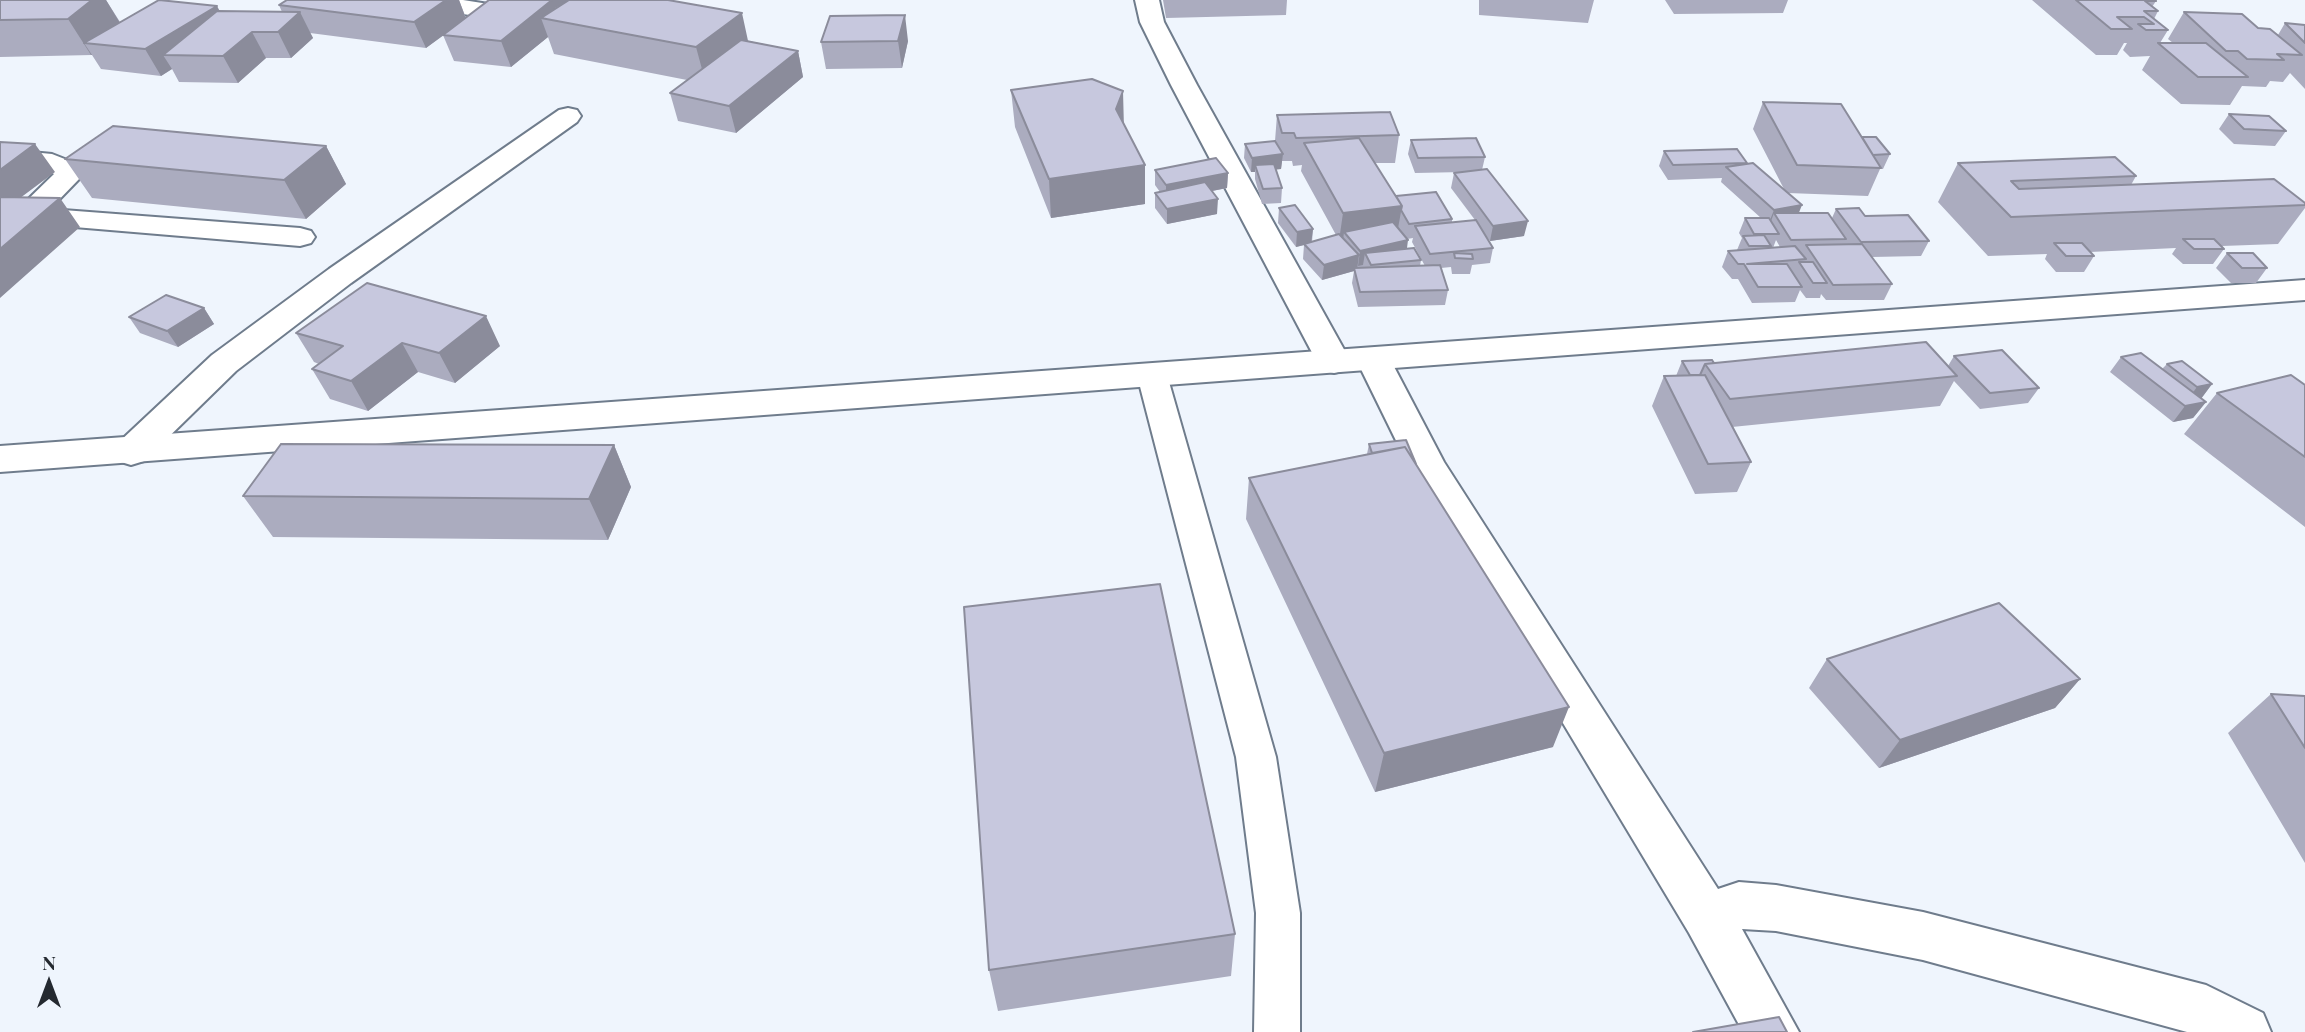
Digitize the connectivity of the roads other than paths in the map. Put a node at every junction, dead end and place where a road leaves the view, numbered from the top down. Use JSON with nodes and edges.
{"nodes":[{"id":1,"x":418,"y":0,"type":"edge"},
{"id":2,"x":1147,"y":0,"type":"edge"},
{"id":3,"x":554,"y":21,"type":"edge"},
{"id":4,"x":568,"y":116,"type":"dead end"},
{"id":5,"x":0,"y":157,"type":"edge"},
{"id":6,"x":300,"y":237,"type":"dead end"},
{"id":7,"x":2305,"y":290,"type":"edge"},
{"id":8,"x":1354,"y":360,"type":"junction"},
{"id":9,"x":1152,"y":375,"type":"junction"},
{"id":10,"x":131,"y":452,"type":"junction"},
{"id":11,"x":0,"y":459,"type":"edge"},
{"id":12,"x":1707,"y":915,"type":"junction"},
{"id":13,"x":1278,"y":1032,"type":"edge"},
{"id":14,"x":1772,"y":1032,"type":"edge"},
{"id":15,"x":2244,"y":1032,"type":"edge"}],
"edges":[{"from":1,"to":3,"type":"street"},
{"from":2,"to":8,"type":"street"},
{"from":4,"to":10,"type":"street"},
{"from":5,"to":6,"type":"street"},
{"from":7,"to":8,"type":"street"},
{"from":8,"to":9,"type":"street"},
{"from":8,"to":12,"type":"street"},
{"from":9,"to":10,"type":"street"},
{"from":9,"to":13,"type":"lane"},
{"from":10,"to":11,"type":"street"},
{"from":12,"to":14,"type":"street"},
{"from":12,"to":15,"type":"street"}]}
